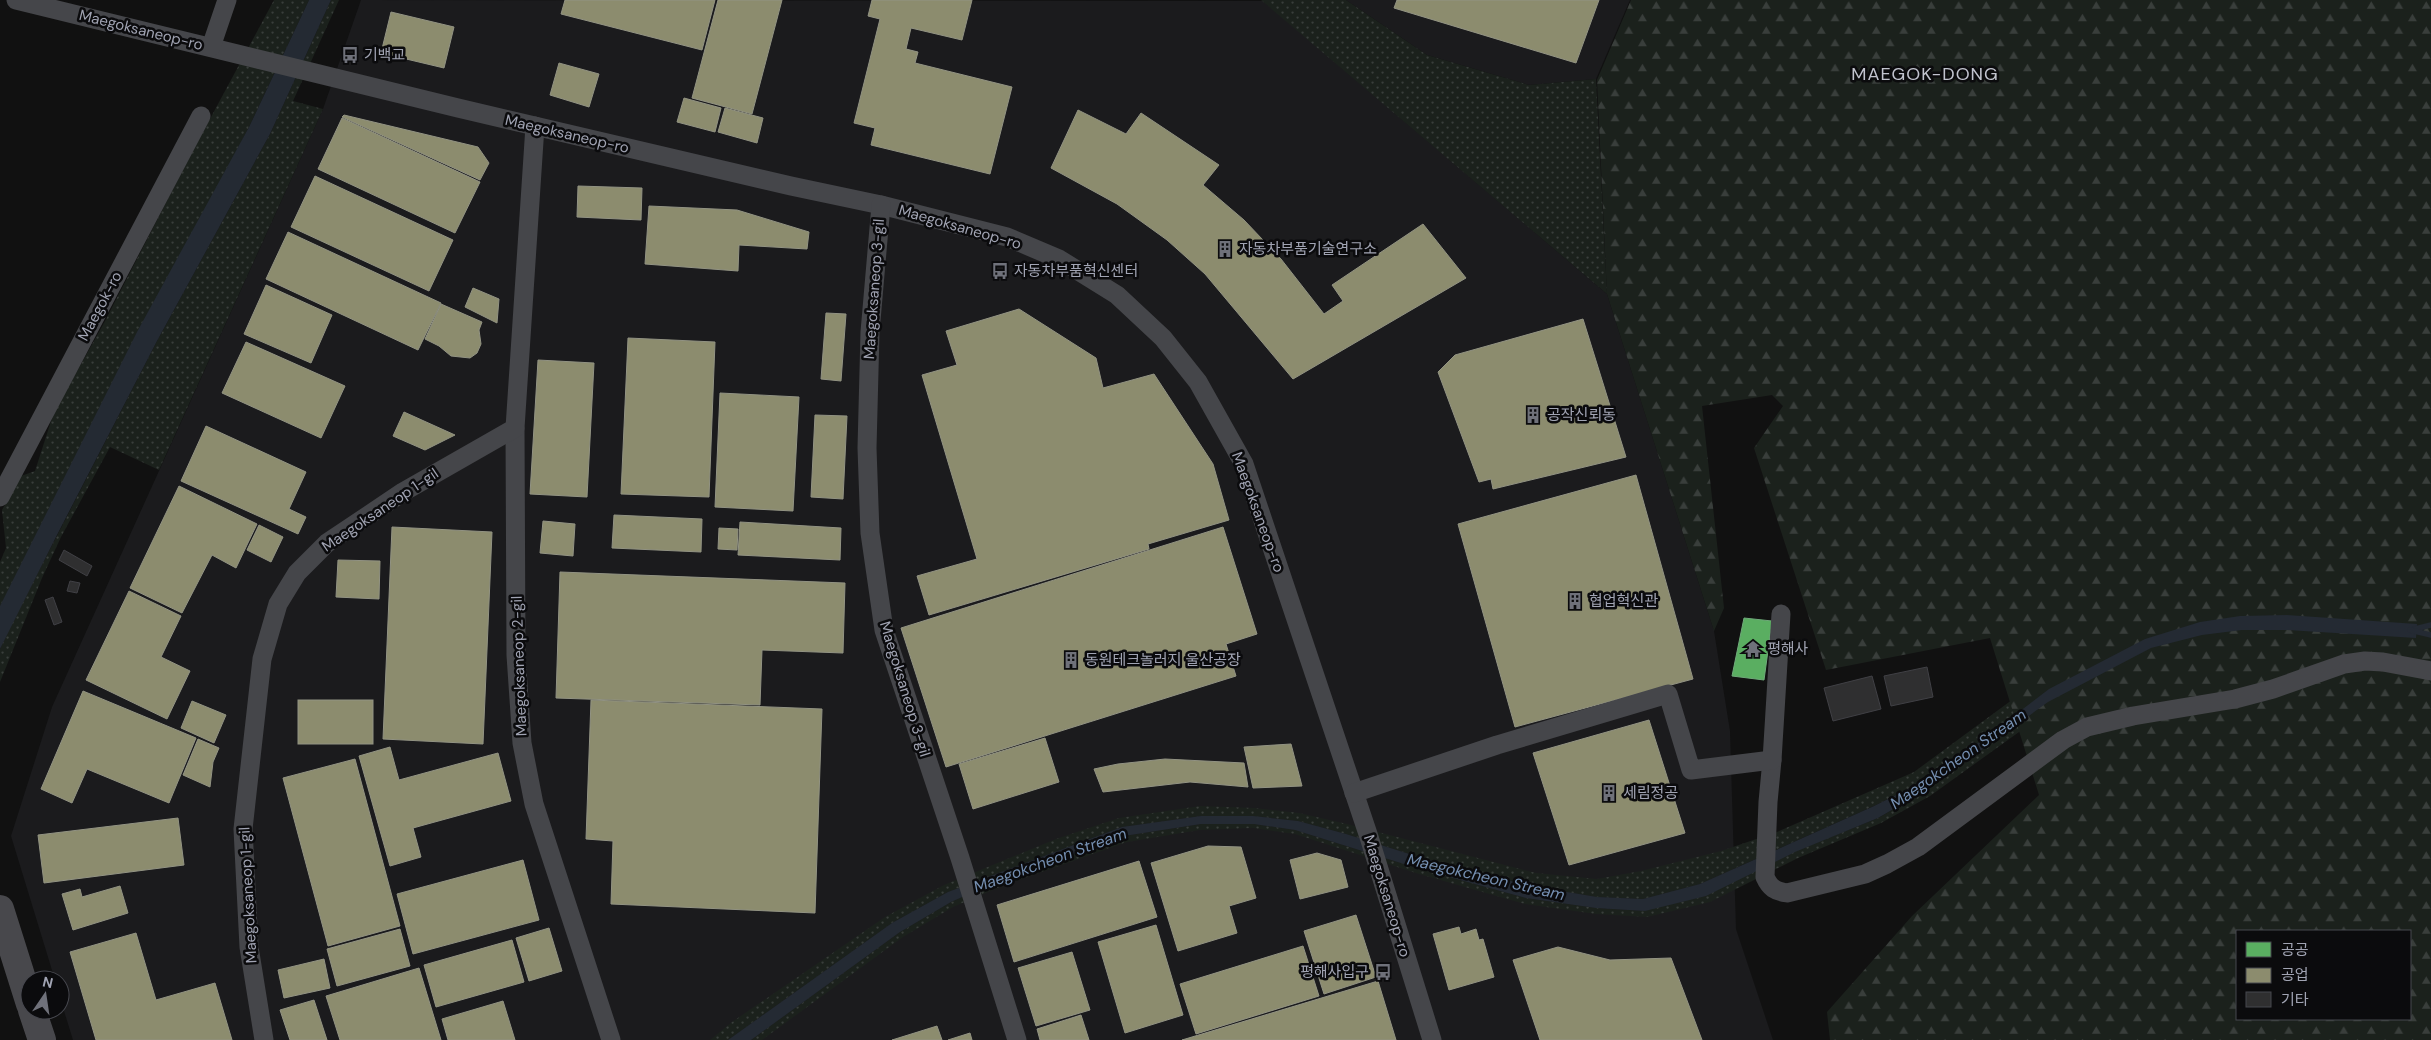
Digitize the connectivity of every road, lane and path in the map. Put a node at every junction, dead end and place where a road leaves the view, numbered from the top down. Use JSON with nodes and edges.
{"nodes":[{"id":1,"x":16,"y":0,"type":"edge"},
{"id":2,"x":227,"y":0,"type":"edge"},
{"id":3,"x":211,"y":47,"type":"junction"},
{"id":4,"x":201,"y":116,"type":"dead end"},
{"id":5,"x":534,"y":126,"type":"junction"},
{"id":6,"x":881,"y":205,"type":"junction"},
{"id":7,"x":515,"y":428,"type":"junction"},
{"id":8,"x":0,"y":497,"type":"edge"},
{"id":9,"x":1781,"y":614,"type":"dead end"},
{"id":10,"x":2431,"y":671,"type":"edge"},
{"id":11,"x":1772,"y":760,"type":"junction"},
{"id":12,"x":1354,"y":793,"type":"junction"},
{"id":13,"x":0,"y":909,"type":"edge"},
{"id":14,"x":20,"y":972,"type":"edge"},
{"id":15,"x":35,"y":1020,"type":"edge"},
{"id":16,"x":42,"y":1040,"type":"edge"},
{"id":17,"x":264,"y":1040,"type":"edge"},
{"id":18,"x":611,"y":1040,"type":"edge"},
{"id":19,"x":1017,"y":1040,"type":"edge"},
{"id":20,"x":1432,"y":1040,"type":"edge"}],
"edges":[{"from":1,"to":3,"type":"street","name":"Maegoksaneop-ro"},
{"from":2,"to":3,"type":"street"},
{"from":3,"to":5,"type":"street","name":"Maegoksaneop-ro"},
{"from":4,"to":8,"type":"street","name":"Maegok-ro"},
{"from":5,"to":6,"type":"street","name":"Maegoksaneop-ro"},
{"from":5,"to":7,"type":"street"},
{"from":6,"to":12,"type":"street","name":"Maegoksaneop-ro"},
{"from":6,"to":19,"type":"street","name":"Maegoksaneop 3-gil"},
{"from":7,"to":17,"type":"street","name":"Maegoksaneop 1-gil"},
{"from":7,"to":18,"type":"street","name":"Maegoksaneop 2-gil"},
{"from":9,"to":11,"type":"street"},
{"from":10,"to":11,"type":"street"},
{"from":11,"to":12,"type":"street"},
{"from":12,"to":20,"type":"street","name":"Maegoksaneop-ro"},
{"from":13,"to":14,"type":"highway"},
{"from":15,"to":16,"type":"highway"}]}
